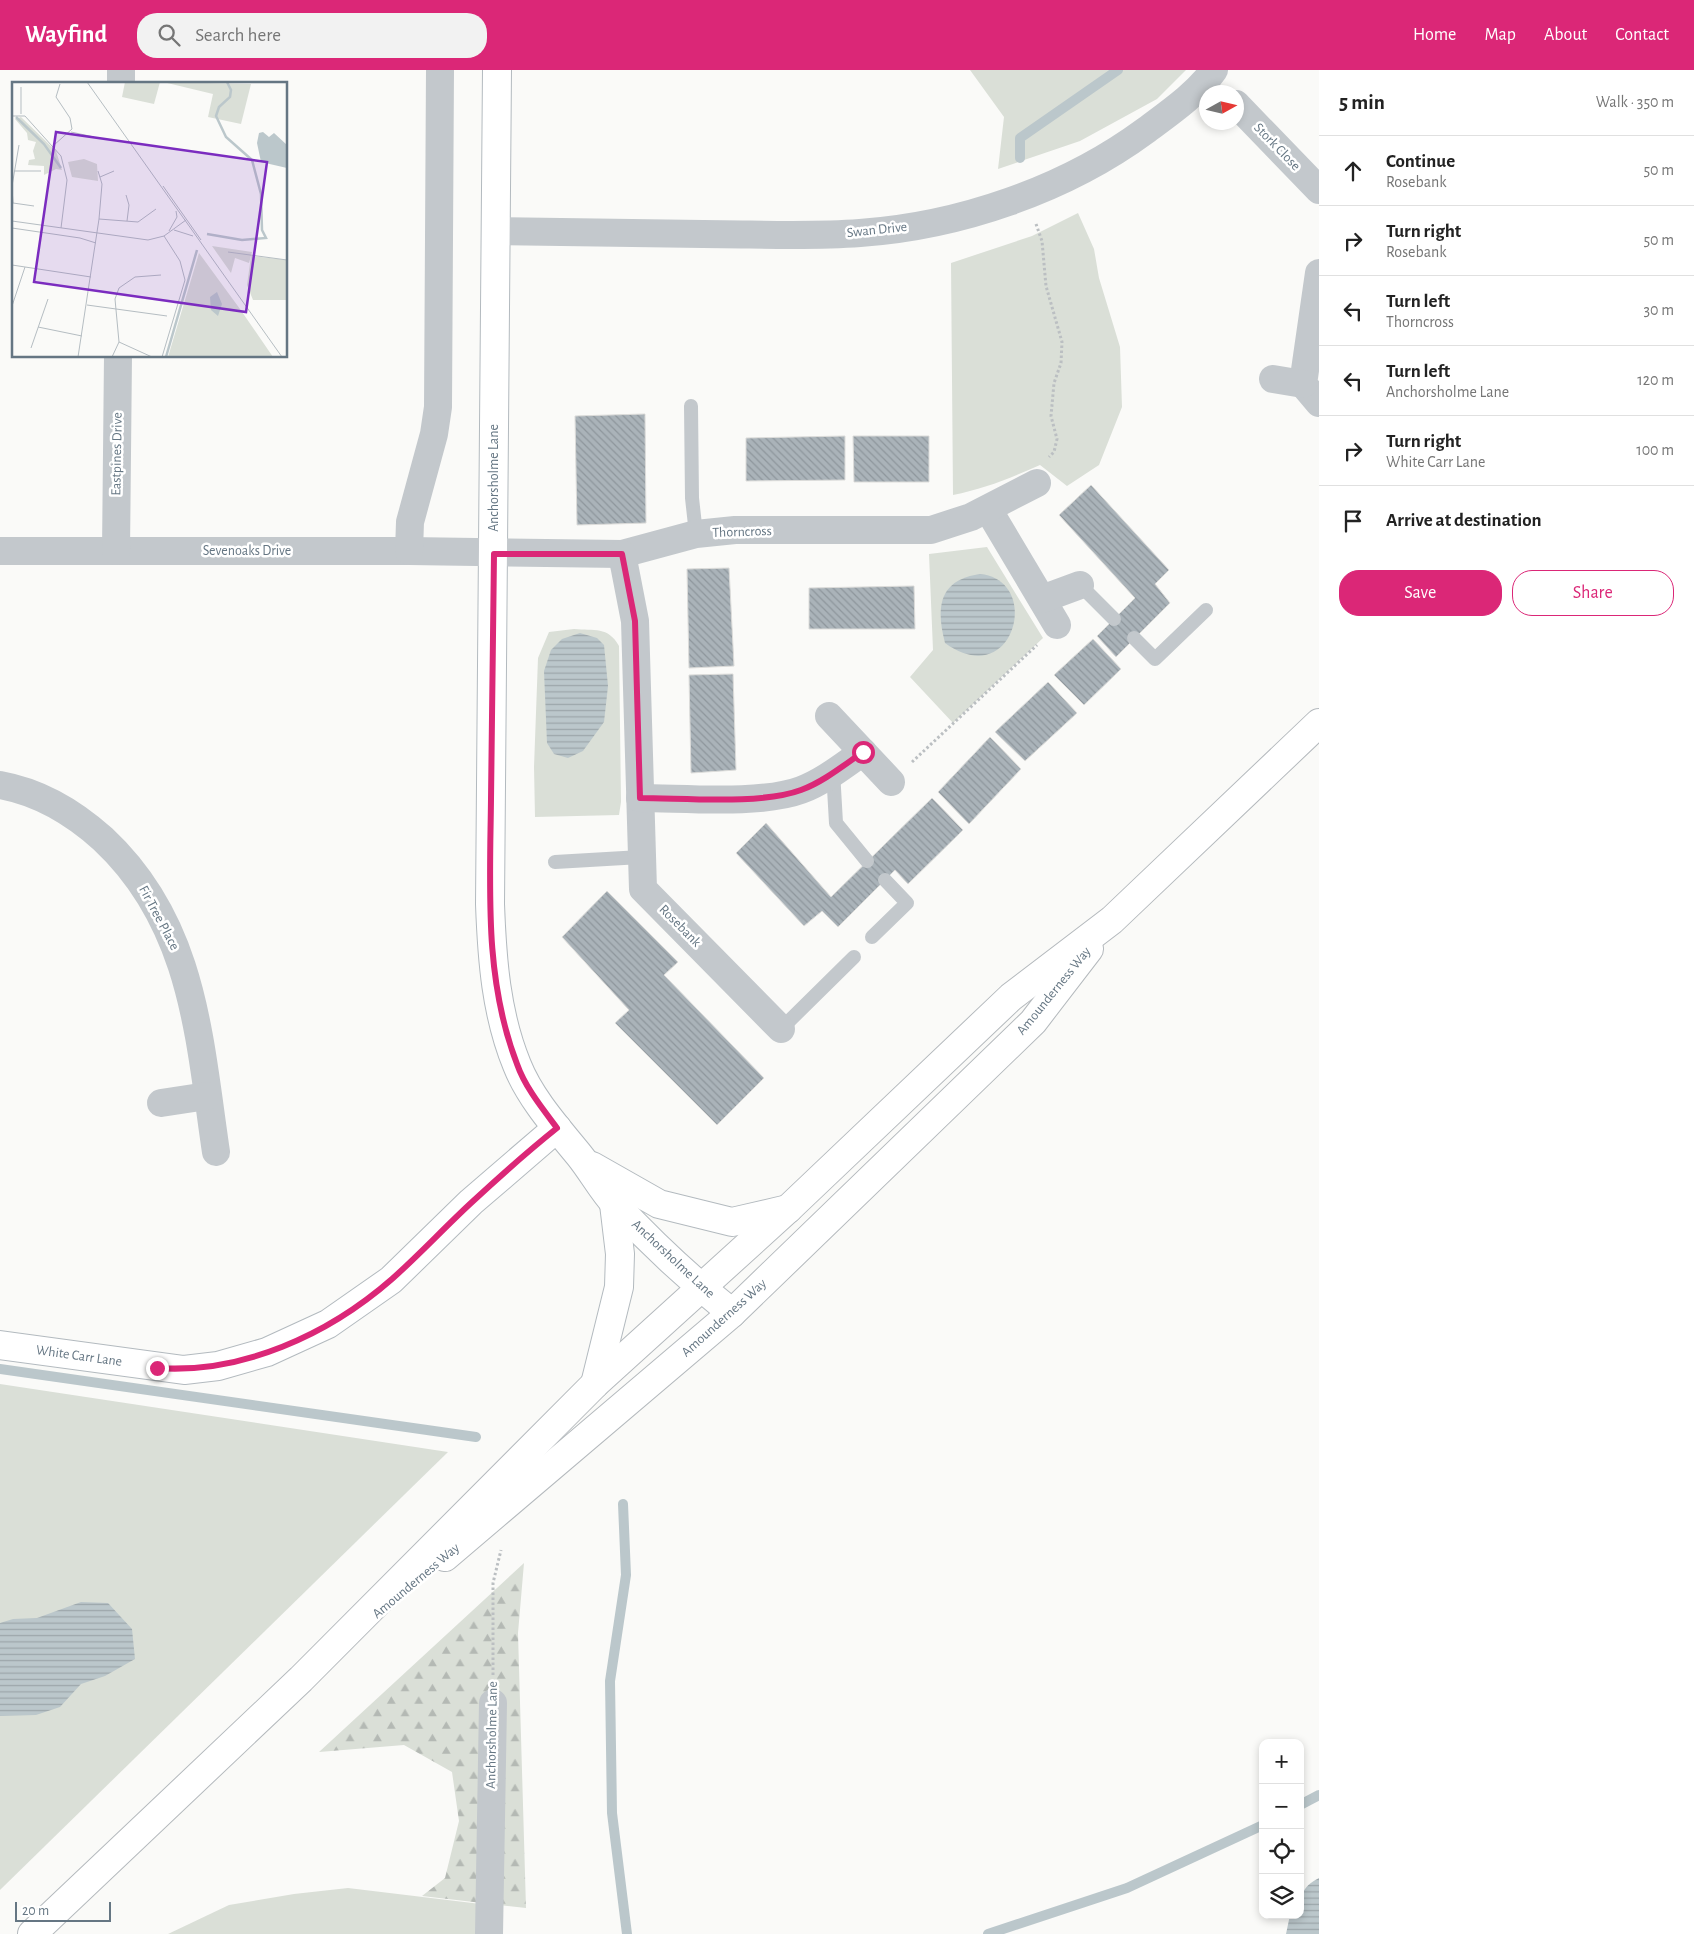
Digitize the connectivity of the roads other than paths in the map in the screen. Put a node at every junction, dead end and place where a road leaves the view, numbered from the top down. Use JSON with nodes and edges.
{"nodes":[{"id":1,"x":440,"y":70,"type":"edge"},
{"id":2,"x":497,"y":70,"type":"edge"},
{"id":3,"x":1216,"y":80,"type":"edge"},
{"id":4,"x":1244,"y":112,"type":"edge"},
{"id":5,"x":1319,"y":190,"type":"edge"},
{"id":6,"x":496,"y":231,"type":"junction"},
{"id":7,"x":1319,"y":273,"type":"edge"},
{"id":8,"x":118,"y":358,"type":"edge"},
{"id":9,"x":1273,"y":379,"type":"dead end"},
{"id":10,"x":1311,"y":393,"type":"edge"},
{"id":11,"x":690,"y":406,"type":"dead end"},
{"id":12,"x":1037,"y":483,"type":"road end"},
{"id":13,"x":988,"y":509,"type":"junction"},
{"id":14,"x":696,"y":534,"type":"junction"},
{"id":15,"x":0,"y":551,"type":"edge"},
{"id":16,"x":116,"y":551,"type":"junction"},
{"id":17,"x":409,"y":551,"type":"junction"},
{"id":18,"x":494,"y":554,"type":"junction"},
{"id":19,"x":622,"y":554,"type":"junction"},
{"id":20,"x":1080,"y":585,"type":"joint"},
{"id":21,"x":1042,"y":599,"type":"junction"},
{"id":22,"x":1206,"y":610,"type":"dead end"},
{"id":23,"x":1114,"y":619,"type":"dead end"},
{"id":24,"x":1057,"y":625,"type":"road end"},
{"id":25,"x":1134,"y":638,"type":"dead end"},
{"id":26,"x":830,"y":716,"type":"dead end"},
{"id":27,"x":1319,"y":723,"type":"edge"},
{"id":28,"x":863,"y":752,"type":"junction"},
{"id":29,"x":834,"y":771,"type":"junction"},
{"id":30,"x":891,"y":782,"type":"road end"},
{"id":31,"x":0,"y":786,"type":"edge"},
{"id":32,"x":640,"y":798,"type":"junction"},
{"id":33,"x":641,"y":856,"type":"junction"},
{"id":34,"x":555,"y":862,"type":"dead end"},
{"id":35,"x":867,"y":862,"type":"dead end"},
{"id":36,"x":885,"y":880,"type":"dead end"},
{"id":37,"x":1112,"y":920,"type":"junction"},
{"id":38,"x":872,"y":937,"type":"dead end"},
{"id":39,"x":854,"y":957,"type":"dead end"},
{"id":40,"x":781,"y":1028,"type":"joint"},
{"id":41,"x":208,"y":1096,"type":"junction"},
{"id":42,"x":161,"y":1103,"type":"dead end"},
{"id":43,"x":557,"y":1128,"type":"junction"},
{"id":44,"x":216,"y":1152,"type":"dead end"},
{"id":45,"x":584,"y":1161,"type":"junction"},
{"id":46,"x":614,"y":1204,"type":"junction"},
{"id":47,"x":788,"y":1209,"type":"junction"},
{"id":48,"x":701,"y":1288,"type":"junction"},
{"id":49,"x":732,"y":1313,"type":"junction"},
{"id":50,"x":0,"y":1345,"type":"edge"},
{"id":51,"x":595,"y":1384,"type":"junction"},
{"id":52,"x":301,"y":1679,"type":"junction"},
{"id":53,"x":493,"y":1703,"type":"road end"},
{"id":54,"x":32,"y":1934,"type":"edge"},
{"id":55,"x":489,"y":1934,"type":"edge"}],
"edges":[{"from":1,"to":17,"type":"street"},
{"from":2,"to":6,"type":"main road","name":"Anchorsholme Lane"},
{"from":3,"to":6,"type":"street","name":"Swan Drive"},
{"from":4,"to":5,"type":"street","name":"Stork Close"},
{"from":6,"to":18,"type":"main road","name":"Anchorsholme Lane"},
{"from":7,"to":10,"type":"street"},
{"from":8,"to":16,"type":"street","name":"Eastpines Drive"},
{"from":9,"to":10,"type":"street"},
{"from":11,"to":14,"type":"lane"},
{"from":12,"to":13,"type":"street","name":"Thorncross"},
{"from":13,"to":14,"type":"street","name":"Thorncross"},
{"from":13,"to":21,"type":"street"},
{"from":14,"to":19,"type":"street","name":"Thorncross"},
{"from":15,"to":16,"type":"street","name":"Sevenoaks Drive"},
{"from":16,"to":17,"type":"street","name":"Sevenoaks Drive"},
{"from":17,"to":18,"type":"street","name":"Sevenoaks Drive"},
{"from":18,"to":19,"type":"street","name":"Thorncross"},
{"from":18,"to":43,"type":"main road","name":"Anchorsholme Lane"},
{"from":19,"to":32,"type":"street","name":"Rosebank"},
{"from":20,"to":21,"type":"street"},
{"from":20,"to":23,"type":"lane"},
{"from":21,"to":24,"type":"street"},
{"from":22,"to":25,"type":"lane"},
{"from":26,"to":28,"type":"street"},
{"from":27,"to":37,"type":"main road","name":"Amounderness Way"},
{"from":28,"to":29,"type":"street"},
{"from":28,"to":30,"type":"street"},
{"from":29,"to":32,"type":"street"},
{"from":29,"to":35,"type":"lane"},
{"from":31,"to":41,"type":"street","name":"Fir Tree Place"},
{"from":32,"to":33,"type":"street","name":"Rosebank"},
{"from":33,"to":34,"type":"lane"},
{"from":33,"to":40,"type":"street","name":"Rosebank"},
{"from":36,"to":38,"type":"lane"},
{"from":37,"to":47,"type":"main road","name":"Amounderness Way"},
{"from":37,"to":49,"type":"main road","name":"Amounderness Way"},
{"from":39,"to":40,"type":"lane"},
{"from":41,"to":42,"type":"street"},
{"from":41,"to":44,"type":"street","name":"Fir Tree Place"},
{"from":43,"to":45,"type":"main road","name":"Anchorsholme Lane"},
{"from":43,"to":50,"type":"main road","name":"White Carr Lane"},
{"from":45,"to":46,"type":"main road","name":"Anchorsholme Lane"},
{"from":45,"to":47,"type":"main road","name":"Anchorsholme Lane"},
{"from":46,"to":48,"type":"main road","name":"Anchorsholme Lane"},
{"from":46,"to":51,"type":"main road","name":"Anchorsholme Lane"},
{"from":47,"to":48,"type":"main road","name":"Amounderness Way"},
{"from":48,"to":49,"type":"main road","name":"Anchorsholme Lane"},
{"from":48,"to":51,"type":"main road","name":"Amounderness Way"},
{"from":49,"to":52,"type":"main road","name":"Amounderness Way"},
{"from":51,"to":52,"type":"main road","name":"Amounderness Way"},
{"from":52,"to":54,"type":"main road","name":"Amounderness Way"},
{"from":53,"to":55,"type":"street","name":"Anchorsholme Lane"}]}
